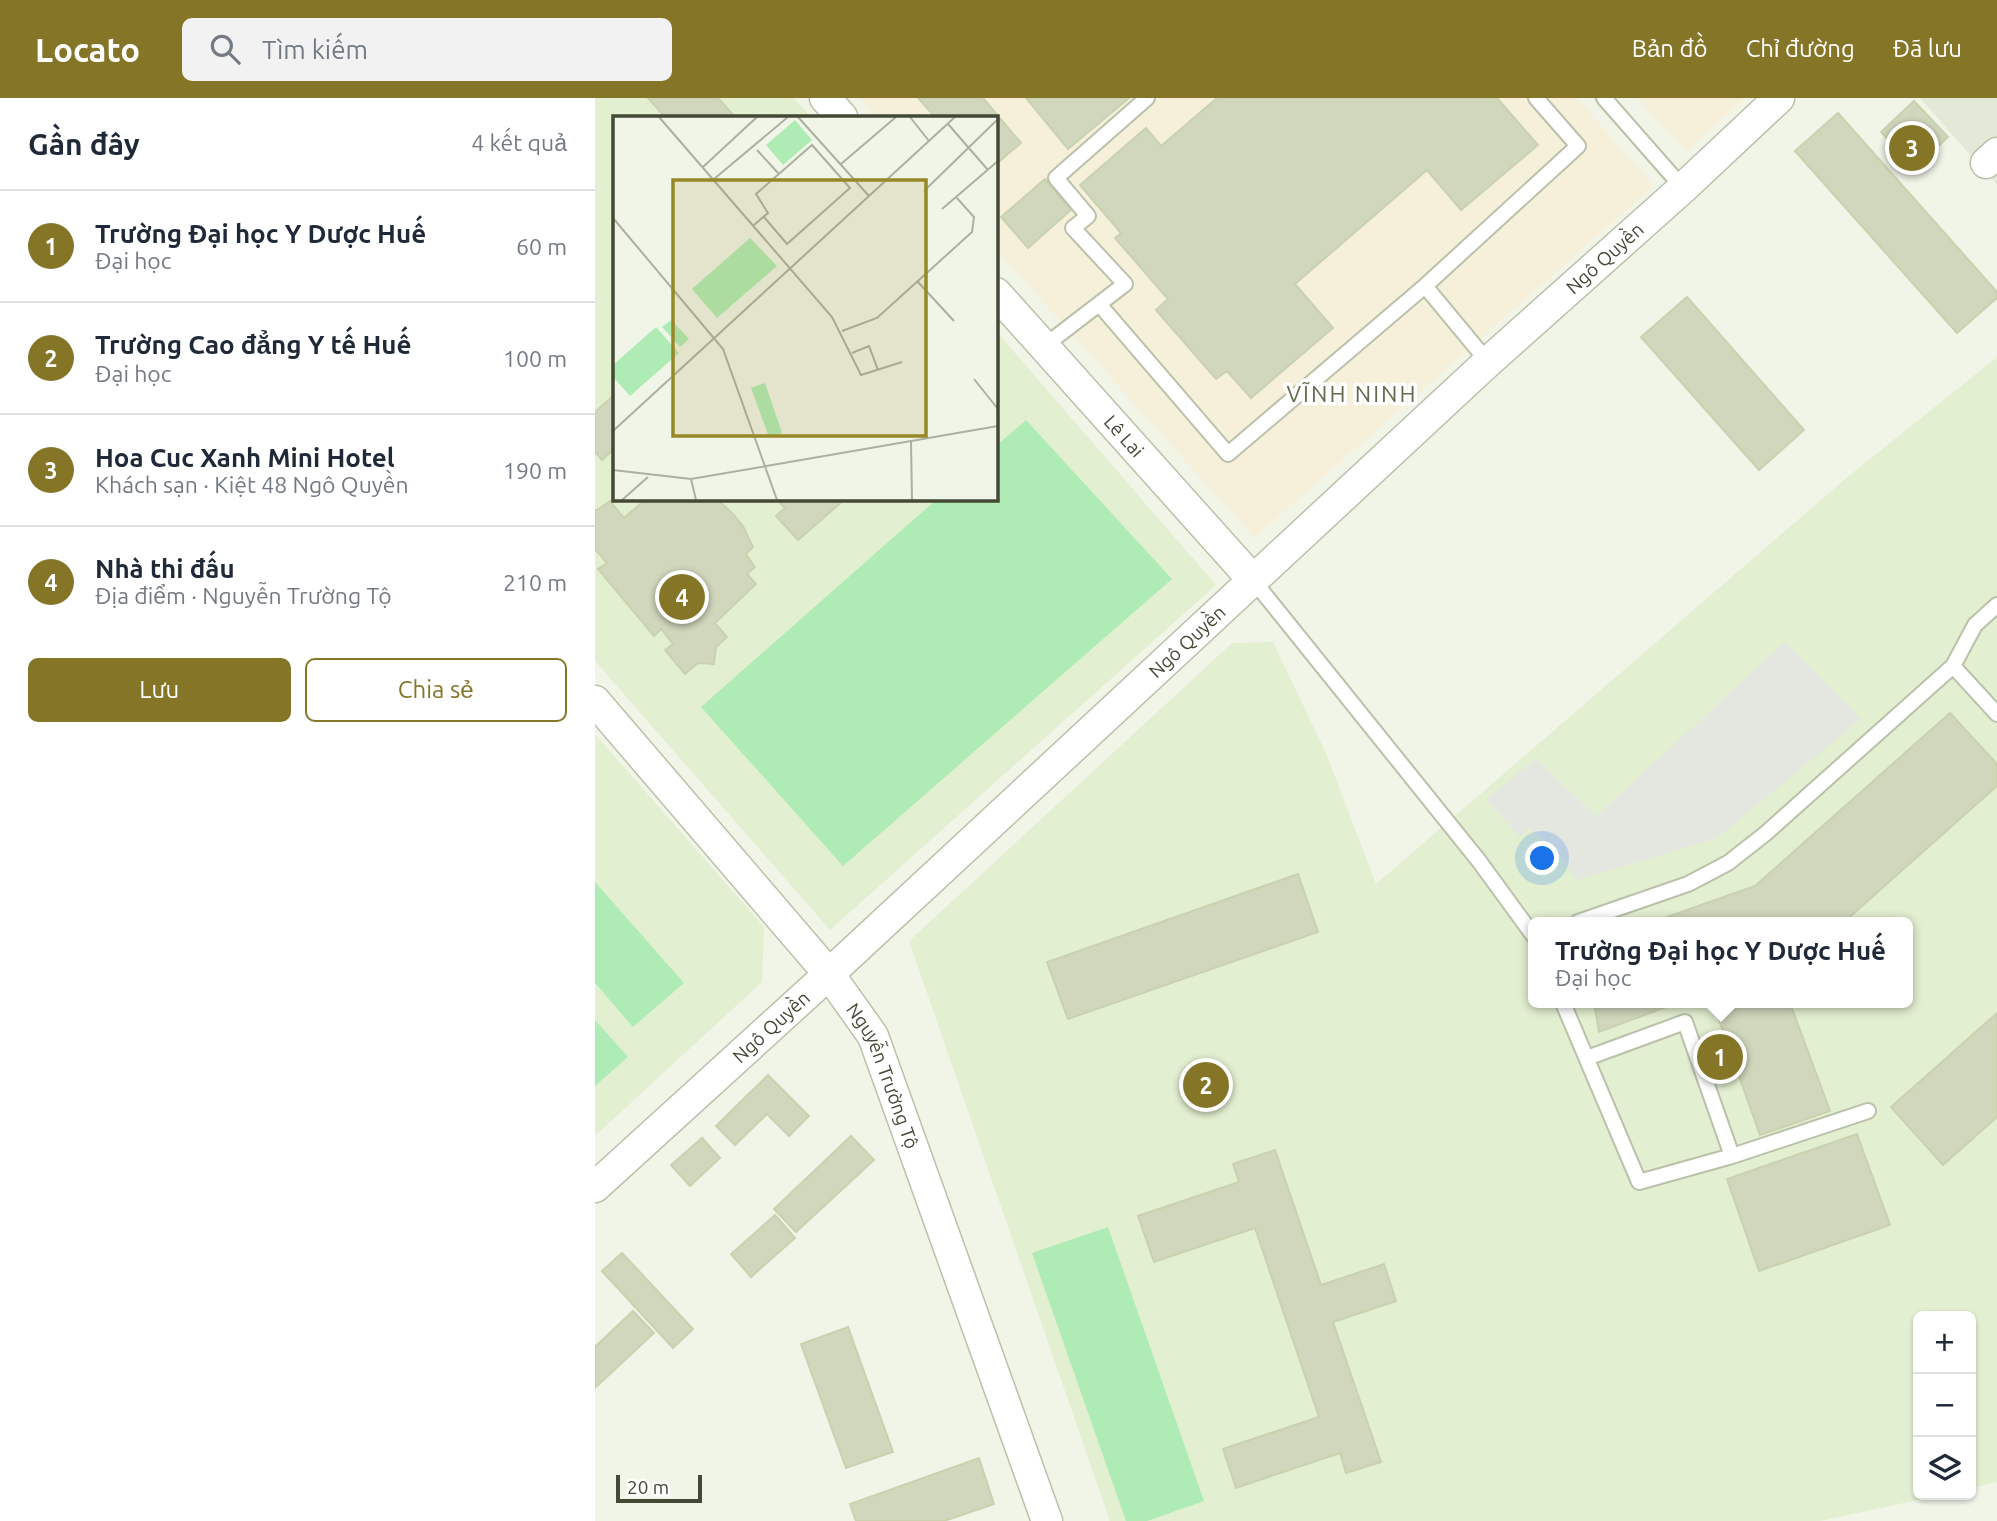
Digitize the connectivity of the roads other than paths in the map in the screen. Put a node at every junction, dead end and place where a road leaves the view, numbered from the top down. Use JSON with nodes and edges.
{"nodes":[{"id":1,"x":825,"y":98,"type":"edge"},
{"id":2,"x":1147,"y":98,"type":"edge"},
{"id":3,"x":1536,"y":98,"type":"edge"},
{"id":4,"x":1604,"y":98,"type":"edge"},
{"id":5,"x":1779,"y":98,"type":"edge"},
{"id":6,"x":841,"y":116,"type":"edge"},
{"id":7,"x":1683,"y":188,"type":"junction"},
{"id":8,"x":1425,"y":286,"type":"junction"},
{"id":9,"x":997,"y":294,"type":"edge"},
{"id":10,"x":1099,"y":304,"type":"junction"},
{"id":11,"x":1043,"y":347,"type":"junction"},
{"id":12,"x":1488,"y":362,"type":"junction"},
{"id":13,"x":1253,"y":580,"type":"junction"},
{"id":14,"x":1997,"y":605,"type":"edge"},
{"id":15,"x":1954,"y":666,"type":"junction"},
{"id":16,"x":595,"y":701,"type":"edge"},
{"id":17,"x":1997,"y":713,"type":"edge"},
{"id":18,"x":1592,"y":917,"type":"edge"},
{"id":19,"x":1528,"y":928,"type":"edge"},
{"id":20,"x":828,"y":974,"type":"junction"},
{"id":21,"x":1565,"y":1008,"type":"edge"},
{"id":22,"x":1587,"y":1058,"type":"junction"},
{"id":23,"x":1868,"y":1111,"type":"dead end"},
{"id":24,"x":1731,"y":1156,"type":"junction"},
{"id":25,"x":595,"y":1187,"type":"edge"},
{"id":26,"x":1047,"y":1521,"type":"edge"}],
"edges":[{"from":1,"to":6,"type":"street"},
{"from":2,"to":10,"type":"lane"},
{"from":3,"to":8,"type":"lane"},
{"from":4,"to":7,"type":"lane"},
{"from":5,"to":7,"type":"street","name":"Ngô Quyền"},
{"from":7,"to":12,"type":"street","name":"Ngô Quyền"},
{"from":8,"to":10,"type":"lane"},
{"from":8,"to":12,"type":"lane"},
{"from":9,"to":11,"type":"street","name":"Lê Lai"},
{"from":10,"to":11,"type":"lane"},
{"from":11,"to":13,"type":"street","name":"Lê Lai"},
{"from":12,"to":13,"type":"street","name":"Ngô Quyền"},
{"from":13,"to":19,"type":"lane"},
{"from":13,"to":20,"type":"street","name":"Ngô Quyền"},
{"from":14,"to":15,"type":"lane"},
{"from":15,"to":17,"type":"lane"},
{"from":15,"to":18,"type":"lane"},
{"from":16,"to":20,"type":"street","name":"Nguyễn Trường Tộ"},
{"from":20,"to":25,"type":"street","name":"Ngô Quyền"},
{"from":20,"to":26,"type":"street","name":"Nguyễn Trường Tộ"},
{"from":21,"to":22,"type":"lane"},
{"from":22,"to":24,"type":"lane"},
{"from":22,"to":24,"type":"lane"},
{"from":23,"to":24,"type":"lane"}]}
